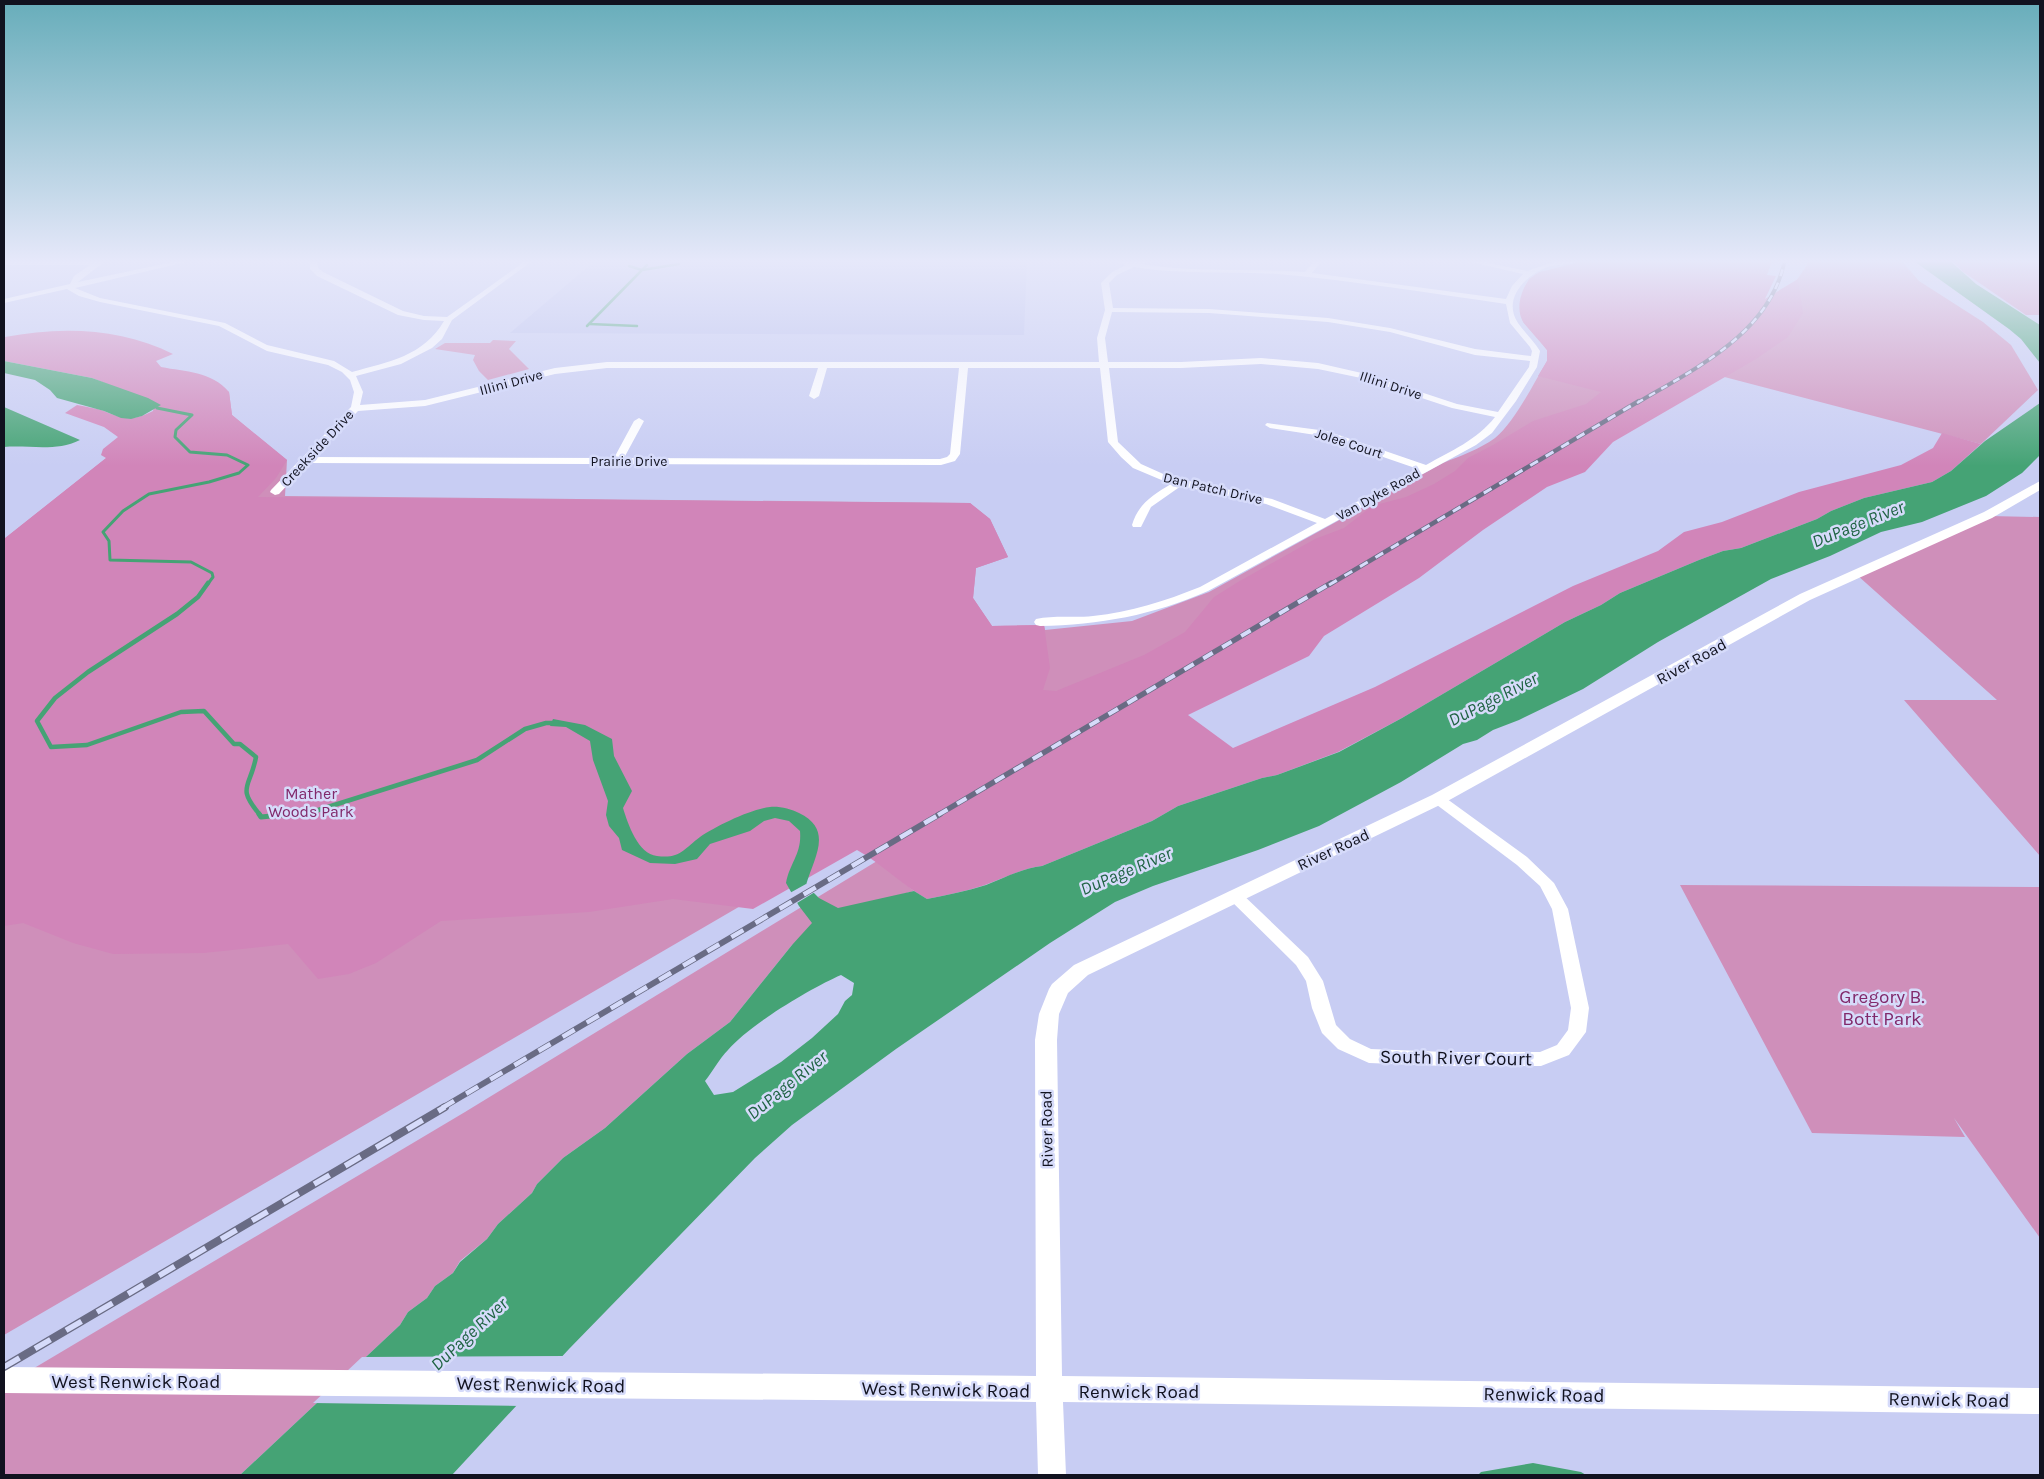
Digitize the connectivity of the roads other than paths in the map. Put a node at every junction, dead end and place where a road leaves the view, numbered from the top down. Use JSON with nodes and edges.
{"nodes":[{"id":1,"x":229,"y":328,"type":"edge"},
{"id":2,"x":444,"y":328,"type":"edge"},
{"id":3,"x":1104,"y":328,"type":"edge"},
{"id":4,"x":1378,"y":328,"type":"edge"},
{"id":5,"x":1518,"y":328,"type":"edge"},
{"id":6,"x":1535,"y":360,"type":"junction"},
{"id":7,"x":823,"y":365,"type":"junction"},
{"id":8,"x":964,"y":365,"type":"junction"},
{"id":9,"x":1103,"y":365,"type":"junction"},
{"id":10,"x":351,"y":375,"type":"junction"},
{"id":11,"x":814,"y":396,"type":"dead end"},
{"id":12,"x":355,"y":408,"type":"junction"},
{"id":13,"x":1501,"y":416,"type":"junction"},
{"id":14,"x":639,"y":421,"type":"dead end"},
{"id":15,"x":1270,"y":424,"type":"dead end"},
{"id":16,"x":307,"y":460,"type":"junction"},
{"id":17,"x":617,"y":461,"type":"junction"},
{"id":18,"x":1426,"y":468,"type":"junction"},
{"id":19,"x":1179,"y":483,"type":"junction"},
{"id":20,"x":2040,"y":485,"type":"edge"},
{"id":21,"x":275,"y":492,"type":"dead end"},
{"id":22,"x":1326,"y":523,"type":"junction"},
{"id":23,"x":1137,"y":525,"type":"dead end"},
{"id":24,"x":1040,"y":622,"type":"dead end"},
{"id":25,"x":1438,"y":799,"type":"junction"},
{"id":26,"x":1234,"y":896,"type":"junction"},
{"id":27,"x":4,"y":1380,"type":"edge"},
{"id":28,"x":1049,"y":1390,"type":"junction"},
{"id":29,"x":2040,"y":1401,"type":"edge"},
{"id":30,"x":1052,"y":1475,"type":"edge"}],
"edges":[{"from":1,"to":10,"type":"street"},
{"from":2,"to":10,"type":"street"},
{"from":3,"to":9,"type":"street","name":"Dan Patch Drive"},
{"from":4,"to":6,"type":"street"},
{"from":5,"to":6,"type":"street"},
{"from":6,"to":13,"type":"street","name":"Van Dyke Road"},
{"from":7,"to":8,"type":"street","name":"Illini Drive"},
{"from":7,"to":11,"type":"street"},
{"from":7,"to":12,"type":"street","name":"Illini Drive"},
{"from":8,"to":9,"type":"street","name":"Illini Drive"},
{"from":8,"to":17,"type":"street","name":"Prairie Drive"},
{"from":9,"to":13,"type":"street","name":"Illini Drive"},
{"from":9,"to":19,"type":"street","name":"Dan Patch Drive"},
{"from":10,"to":12,"type":"street","name":"Creekside Drive"},
{"from":12,"to":16,"type":"street","name":"Creekside Drive"},
{"from":13,"to":18,"type":"street","name":"Van Dyke Road"},
{"from":14,"to":17,"type":"street"},
{"from":15,"to":18,"type":"street","name":"Jolee Court"},
{"from":16,"to":17,"type":"street","name":"Prairie Drive"},
{"from":16,"to":21,"type":"street","name":"Creekside Drive"},
{"from":18,"to":22,"type":"street","name":"Van Dyke Road"},
{"from":19,"to":22,"type":"street","name":"Dan Patch Drive"},
{"from":19,"to":23,"type":"street"},
{"from":20,"to":25,"type":"street","name":"River Road"},
{"from":22,"to":24,"type":"street","name":"Van Dyke Road"},
{"from":25,"to":26,"type":"street","name":"River Road"},
{"from":25,"to":26,"type":"street","name":"South River Court"},
{"from":26,"to":28,"type":"street","name":"River Road"},
{"from":27,"to":28,"type":"street","name":"West Renwick Road"},
{"from":28,"to":29,"type":"street","name":"Renwick Road"},
{"from":28,"to":30,"type":"street","name":"River Road"}]}
